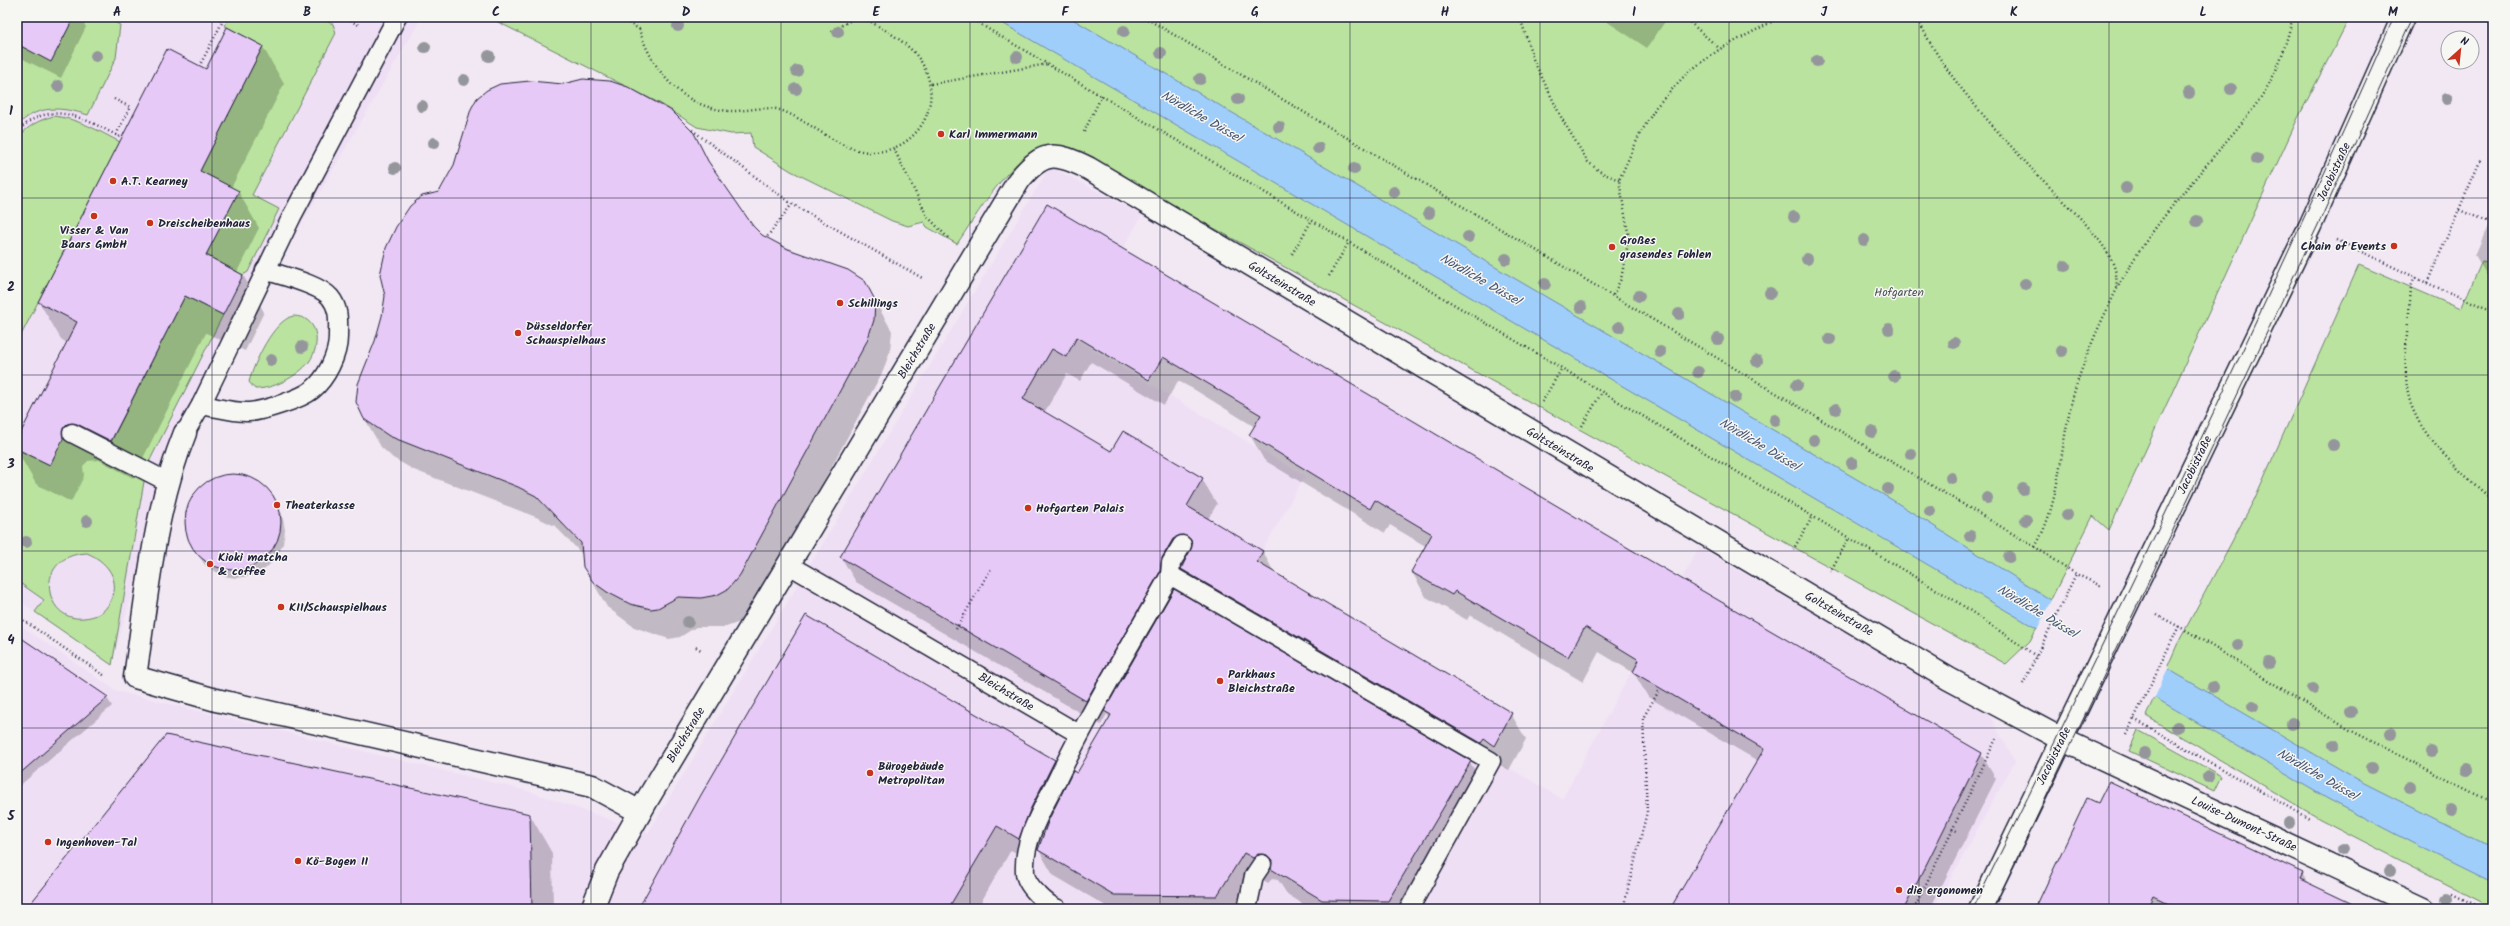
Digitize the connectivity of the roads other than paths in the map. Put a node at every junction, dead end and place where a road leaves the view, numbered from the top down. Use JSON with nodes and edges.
{"nodes":[{"id":1,"x":397,"y":17,"type":"edge"},
{"id":2,"x":2402,"y":17,"type":"edge"},
{"id":3,"x":1060,"y":156,"type":"joint"},
{"id":4,"x":265,"y":270,"type":"junction"},
{"id":5,"x":201,"y":405,"type":"junction"},
{"id":6,"x":72,"y":433,"type":"dead end"},
{"id":7,"x":184,"y":433,"type":"joint"},
{"id":8,"x":168,"y":482,"type":"junction"},
{"id":9,"x":1182,"y":546,"type":"dead end"},
{"id":10,"x":789,"y":565,"type":"junction"},
{"id":11,"x":1170,"y":576,"type":"junction"},
{"id":12,"x":1079,"y":734,"type":"junction"},
{"id":13,"x":2063,"y":740,"type":"junction"},
{"id":14,"x":640,"y":812,"type":"junction"},
{"id":15,"x":1262,"y":864,"type":"dead end"},
{"id":16,"x":592,"y":909,"type":"edge"},
{"id":17,"x":1058,"y":909,"type":"edge"},
{"id":18,"x":1247,"y":909,"type":"edge"},
{"id":19,"x":1409,"y":909,"type":"edge"},
{"id":20,"x":1980,"y":909,"type":"edge"},
{"id":21,"x":2424,"y":909,"type":"edge"}],
"edges":[{"from":1,"to":4,"type":"lane"},
{"from":2,"to":13,"type":"street","name":"Jacobistraße"},
{"from":3,"to":10,"type":"street","name":"Bleichstraße"},
{"from":3,"to":13,"type":"street","name":"Goltsteinstraße"},
{"from":4,"to":5,"type":"lane"},
{"from":4,"to":5,"type":"lane"},
{"from":5,"to":7,"type":"lane"},
{"from":6,"to":8,"type":"lane"},
{"from":7,"to":8,"type":"street"},
{"from":8,"to":14,"type":"street"},
{"from":9,"to":11,"type":"lane"},
{"from":10,"to":12,"type":"lane","name":"Bleichstraße"},
{"from":10,"to":14,"type":"street","name":"Bleichstraße"},
{"from":11,"to":12,"type":"lane"},
{"from":11,"to":19,"type":"lane"},
{"from":12,"to":17,"type":"lane"},
{"from":13,"to":20,"type":"street","name":"Jacobistraße"},
{"from":13,"to":21,"type":"street","name":"Louise-Dumont-Straße"},
{"from":14,"to":16,"type":"street","name":"Bleichstraße"},
{"from":15,"to":18,"type":"lane"}]}
